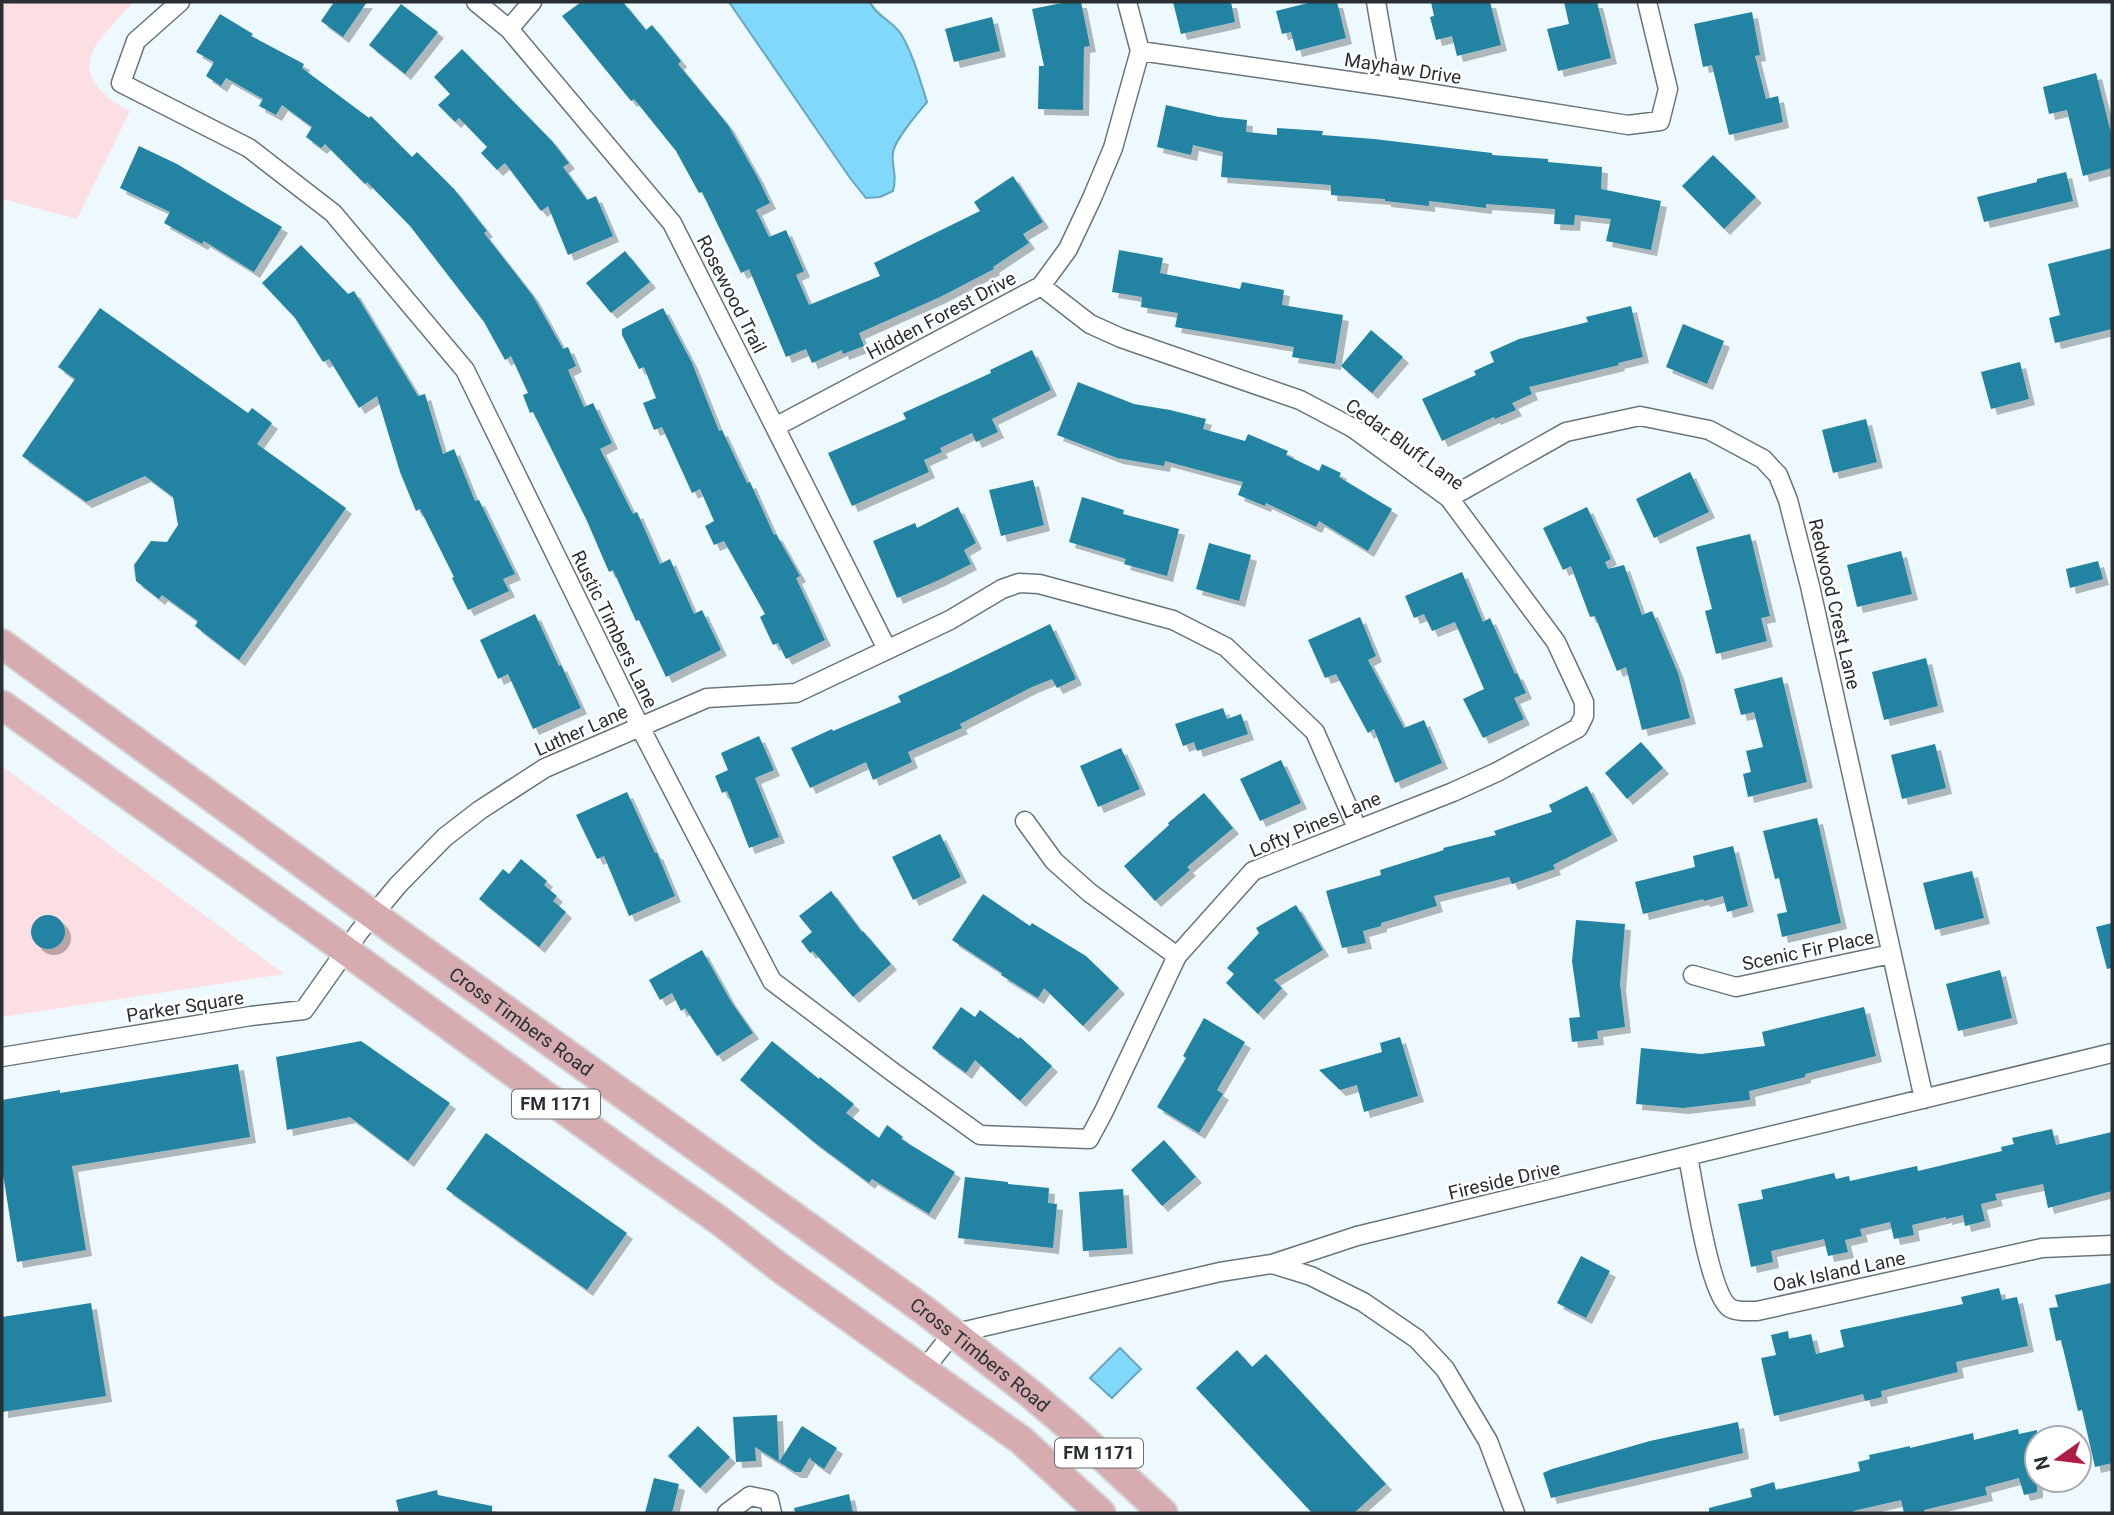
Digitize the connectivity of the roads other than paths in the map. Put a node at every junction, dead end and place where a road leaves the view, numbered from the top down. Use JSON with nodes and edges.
{"nodes":[{"id":1,"x":180,"y":2,"type":"edge"},
{"id":2,"x":476,"y":2,"type":"edge"},
{"id":3,"x":532,"y":2,"type":"edge"},
{"id":4,"x":1127,"y":2,"type":"edge"},
{"id":5,"x":1376,"y":2,"type":"edge"},
{"id":6,"x":1647,"y":2,"type":"edge"},
{"id":7,"x":509,"y":29,"type":"junction"},
{"id":8,"x":1140,"y":51,"type":"junction"},
{"id":9,"x":1391,"y":87,"type":"junction"},
{"id":10,"x":1041,"y":286,"type":"junction"},
{"id":11,"x":775,"y":427,"type":"junction"},
{"id":12,"x":1449,"y":498,"type":"junction"},
{"id":13,"x":2,"y":644,"type":"edge"},
{"id":14,"x":887,"y":649,"type":"junction"},
{"id":15,"x":1584,"y":702,"type":"joint"},
{"id":16,"x":2,"y":705,"type":"edge"},
{"id":17,"x":639,"y":727,"type":"junction"},
{"id":18,"x":1024,"y":821,"type":"dead end"},
{"id":19,"x":1357,"y":828,"type":"junction"},
{"id":20,"x":373,"y":915,"type":"junction"},
{"id":21,"x":345,"y":951,"type":"junction"},
{"id":22,"x":1891,"y":954,"type":"junction"},
{"id":23,"x":1177,"y":956,"type":"junction"},
{"id":24,"x":1693,"y":975,"type":"dead end"},
{"id":25,"x":2112,"y":1054,"type":"edge"},
{"id":26,"x":2,"y":1057,"type":"edge"},
{"id":27,"x":1924,"y":1099,"type":"junction"},
{"id":28,"x":1089,"y":1139,"type":"joint"},
{"id":29,"x":1688,"y":1157,"type":"junction"},
{"id":30,"x":2112,"y":1245,"type":"edge"},
{"id":31,"x":1272,"y":1264,"type":"junction"},
{"id":32,"x":952,"y":1334,"type":"junction"},
{"id":33,"x":923,"y":1371,"type":"junction"},
{"id":34,"x":727,"y":1513,"type":"edge"},
{"id":35,"x":772,"y":1513,"type":"edge"},
{"id":36,"x":1101,"y":1513,"type":"edge"},
{"id":37,"x":1163,"y":1513,"type":"edge"},
{"id":38,"x":1515,"y":1513,"type":"edge"}],
"edges":[{"from":1,"to":17,"type":"street","name":"Rustic Timbers Lane"},
{"from":2,"to":7,"type":"street","name":"Rosewood Trail"},
{"from":3,"to":7,"type":"street"},
{"from":4,"to":8,"type":"street"},
{"from":5,"to":9,"type":"street"},
{"from":6,"to":9,"type":"street","name":"Mayhaw Drive"},
{"from":7,"to":11,"type":"street","name":"Rosewood Trail"},
{"from":8,"to":9,"type":"street","name":"Mayhaw Drive"},
{"from":8,"to":10,"type":"street","name":"Hidden Forest Drive"},
{"from":10,"to":11,"type":"street","name":"Hidden Forest Drive"},
{"from":10,"to":12,"type":"street","name":"Cedar Bluff Lane"},
{"from":11,"to":14,"type":"street","name":"Rosewood Trail"},
{"from":12,"to":15,"type":"street","name":"Cedar Bluff Lane"},
{"from":12,"to":22,"type":"street","name":"Redwood Crest Lane"},
{"from":13,"to":20,"type":"main road","name":"Cross Timbers Road","number":"FM 1171"},
{"from":14,"to":17,"type":"street","name":"Luther Lane"},
{"from":14,"to":19,"type":"street","name":"Luther Lane"},
{"from":15,"to":19,"type":"street","name":"Lofty Pines Lane"},
{"from":16,"to":21,"type":"main road","number":"FM 1171"},
{"from":17,"to":20,"type":"street","name":"Luther Lane"},
{"from":17,"to":28,"type":"street","name":"Rustic Timbers Lane"},
{"from":18,"to":23,"type":"street"},
{"from":19,"to":23,"type":"street","name":"Lofty Pines Lane"},
{"from":20,"to":21,"type":"street","name":"Luther Lane"},
{"from":20,"to":32,"type":"main road","name":"Cross Timbers Road","number":"FM 1171"},
{"from":21,"to":26,"type":"street","name":"Parker Square"},
{"from":21,"to":33,"type":"main road","number":"FM 1171"},
{"from":22,"to":24,"type":"street","name":"Scenic Fir Place"},
{"from":22,"to":27,"type":"street","name":"Redwood Crest Lane"},
{"from":23,"to":28,"type":"street","name":"Lofty Pines Lane"},
{"from":25,"to":27,"type":"street","name":"Fireside Drive"},
{"from":27,"to":29,"type":"street","name":"Fireside Drive"},
{"from":29,"to":30,"type":"street","name":"Oak Island Lane"},
{"from":29,"to":31,"type":"street","name":"Fireside Drive"},
{"from":31,"to":32,"type":"street","name":"Fireside Drive"},
{"from":31,"to":38,"type":"street"},
{"from":32,"to":33,"type":"street"},
{"from":32,"to":37,"type":"main road","name":"Cross Timbers Road","number":"FM 1171"},
{"from":33,"to":36,"type":"main road","number":"FM 1171"},
{"from":34,"to":35,"type":"street"}]}
